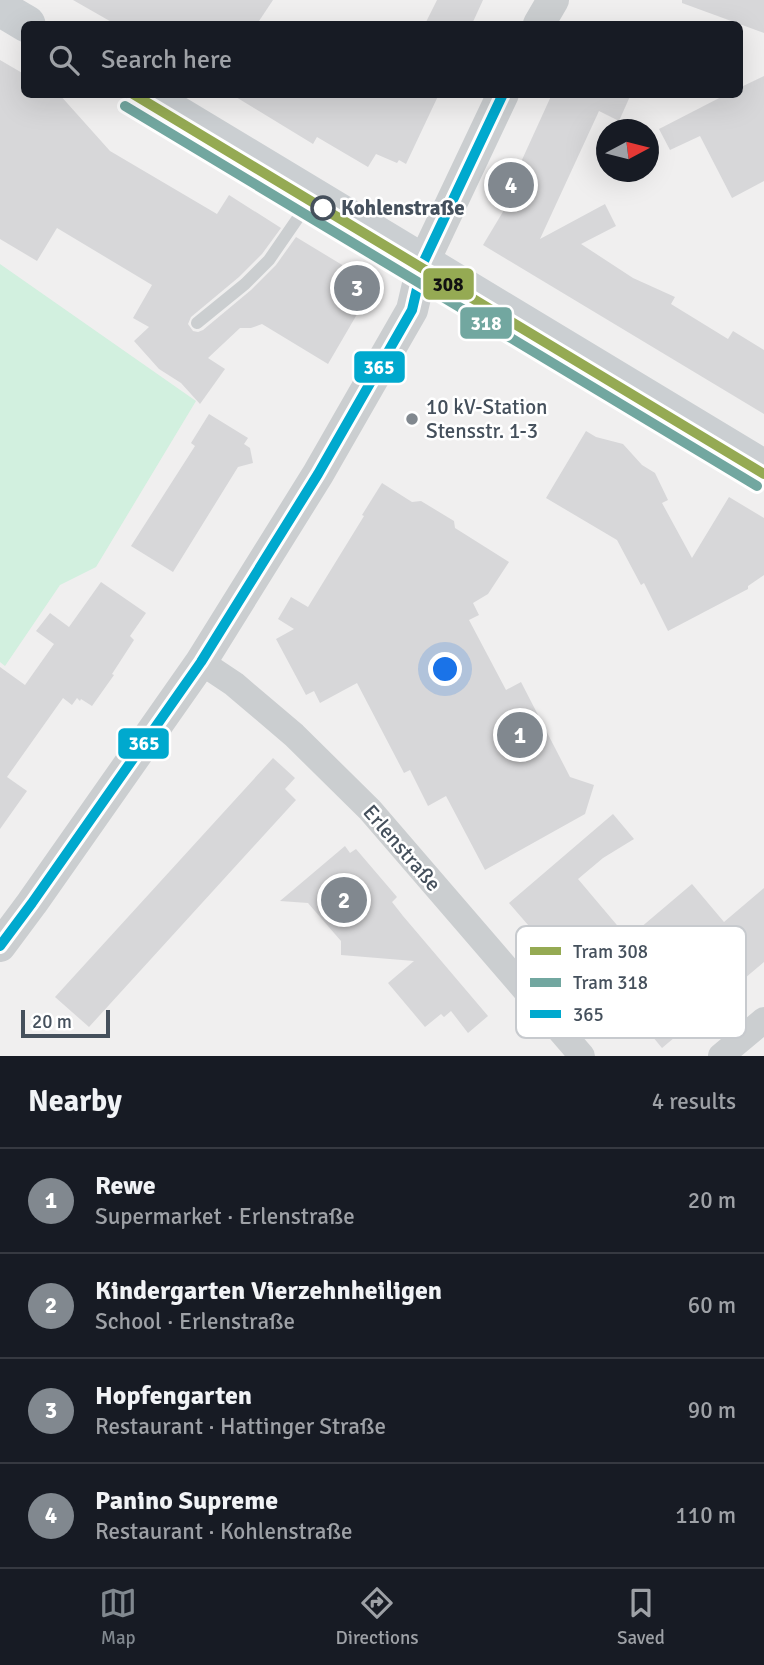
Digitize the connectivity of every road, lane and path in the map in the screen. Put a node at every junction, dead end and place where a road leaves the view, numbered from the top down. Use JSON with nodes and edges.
{"nodes":[{"id":1,"x":553,"y":0,"type":"edge"},
{"id":2,"x":0,"y":8,"type":"edge"},
{"id":3,"x":22,"y":21,"type":"edge"},
{"id":4,"x":541,"y":21,"type":"edge"},
{"id":5,"x":151,"y":98,"type":"edge"},
{"id":6,"x":501,"y":98,"type":"edge"},
{"id":7,"x":313,"y":196,"type":"junction"},
{"id":8,"x":423,"y":263,"type":"junction"},
{"id":9,"x":197,"y":323,"type":"dead end"},
{"id":10,"x":764,"y":468,"type":"edge"},
{"id":11,"x":201,"y":662,"type":"junction"},
{"id":12,"x":0,"y":946,"type":"edge"},
{"id":13,"x":516,"y":979,"type":"edge"},
{"id":14,"x":764,"y":1020,"type":"edge"},
{"id":15,"x":746,"y":1035,"type":"edge"},
{"id":16,"x":566,"y":1038,"type":"edge"},
{"id":17,"x":742,"y":1038,"type":"edge"},
{"id":18,"x":582,"y":1056,"type":"edge"},
{"id":19,"x":721,"y":1056,"type":"edge"}],
"edges":[{"from":1,"to":4,"type":"street"},
{"from":2,"to":3,"type":"main road"},
{"from":5,"to":7,"type":"main road"},
{"from":6,"to":8,"type":"street"},
{"from":7,"to":8,"type":"main road"},
{"from":7,"to":9,"type":"lane"},
{"from":8,"to":10,"type":"main road"},
{"from":8,"to":11,"type":"street"},
{"from":11,"to":12,"type":"street"},
{"from":11,"to":13,"type":"street","name":"Erlenstraße"},
{"from":14,"to":15,"type":"street"},
{"from":16,"to":18,"type":"street","name":"Erlenstraße"},
{"from":17,"to":19,"type":"street"}]}
